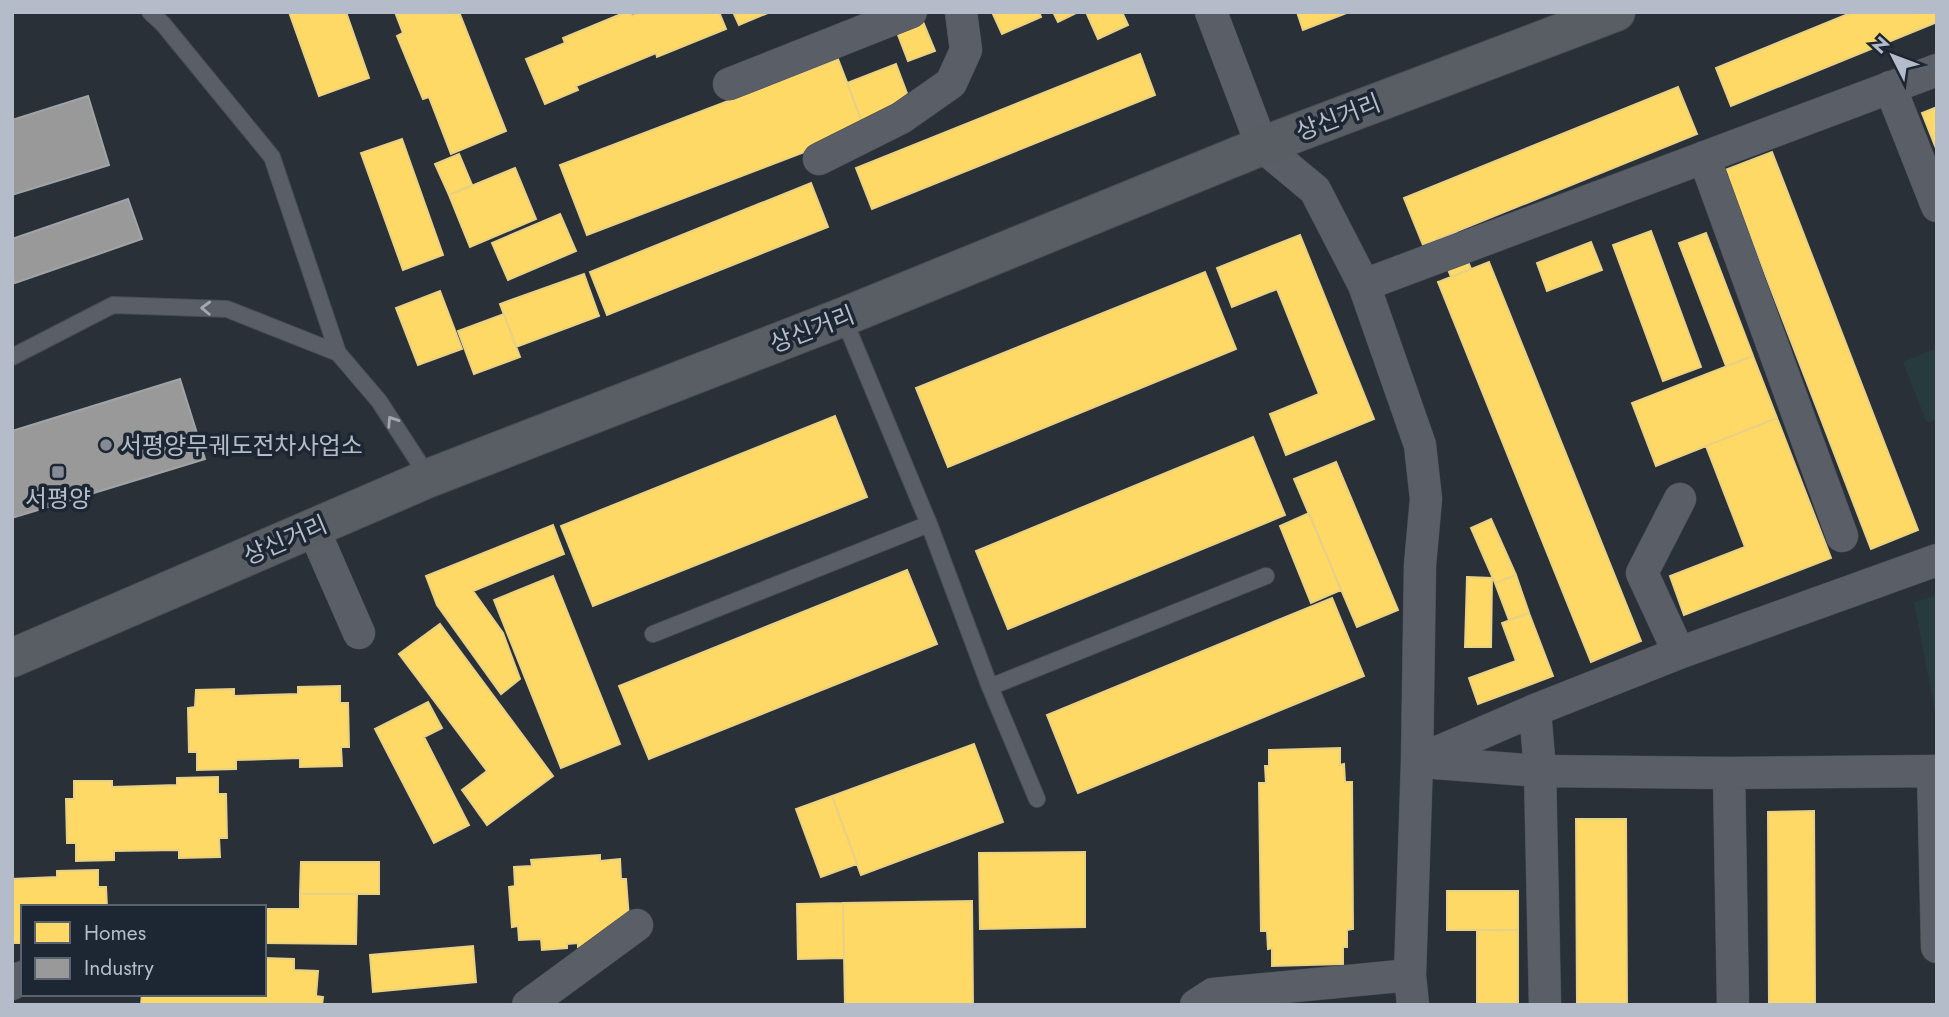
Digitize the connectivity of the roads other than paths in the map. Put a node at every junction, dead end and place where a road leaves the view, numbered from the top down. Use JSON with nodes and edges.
{"nodes":[{"id":1,"x":150,"y":12,"type":"edge"},
{"id":2,"x":911,"y":12,"type":"edge"},
{"id":3,"x":961,"y":12,"type":"edge"},
{"id":4,"x":1211,"y":12,"type":"edge"},
{"id":5,"x":1616,"y":12,"type":"edge"},
{"id":6,"x":1937,"y":70,"type":"edge"},
{"id":7,"x":729,"y":84,"type":"dead end"},
{"id":8,"x":1890,"y":87,"type":"junction"},
{"id":9,"x":1262,"y":146,"type":"junction"},
{"id":10,"x":1703,"y":157,"type":"junction"},
{"id":11,"x":819,"y":159,"type":"dead end"},
{"id":12,"x":1937,"y":206,"type":"edge"},
{"id":13,"x":1364,"y":285,"type":"junction"},
{"id":14,"x":843,"y":317,"type":"junction"},
{"id":15,"x":338,"y":353,"type":"junction"},
{"id":16,"x":12,"y":357,"type":"edge"},
{"id":17,"x":429,"y":478,"type":"junction"},
{"id":18,"x":1680,"y":499,"type":"dead end"},
{"id":19,"x":929,"y":524,"type":"junction"},
{"id":20,"x":313,"y":528,"type":"junction"},
{"id":21,"x":1842,"y":536,"type":"dead end"},
{"id":22,"x":1937,"y":559,"type":"edge"},
{"id":23,"x":1266,"y":576,"type":"dead end"},
{"id":24,"x":359,"y":633,"type":"dead end"},
{"id":25,"x":653,"y":634,"type":"dead end"},
{"id":26,"x":1679,"y":653,"type":"junction"},
{"id":27,"x":12,"y":658,"type":"edge"},
{"id":28,"x":990,"y":687,"type":"junction"},
{"id":29,"x":1535,"y":710,"type":"junction"},
{"id":30,"x":1417,"y":761,"type":"junction"},
{"id":31,"x":1540,"y":771,"type":"junction"},
{"id":32,"x":1935,"y":771,"type":"edge"},
{"id":33,"x":1729,"y":773,"type":"junction"},
{"id":34,"x":1037,"y":799,"type":"dead end"},
{"id":35,"x":637,"y":925,"type":"dead end"},
{"id":36,"x":1937,"y":947,"type":"edge"},
{"id":37,"x":1412,"y":990,"type":"edge"},
{"id":38,"x":528,"y":1005,"type":"edge"},
{"id":39,"x":1196,"y":1005,"type":"edge"},
{"id":40,"x":1545,"y":1005,"type":"edge"},
{"id":41,"x":1733,"y":1005,"type":"edge"}],
"edges":[{"from":1,"to":15,"type":"lane"},
{"from":2,"to":7,"type":"street"},
{"from":3,"to":11,"type":"street"},
{"from":4,"to":9,"type":"street"},
{"from":5,"to":9,"type":"main road","name":"상신거리"},
{"from":6,"to":8,"type":"street"},
{"from":8,"to":10,"type":"street"},
{"from":8,"to":12,"type":"street"},
{"from":9,"to":13,"type":"street"},
{"from":9,"to":14,"type":"main road","name":"상신거리"},
{"from":10,"to":13,"type":"street"},
{"from":10,"to":21,"type":"street"},
{"from":13,"to":30,"type":"street"},
{"from":14,"to":17,"type":"main road","name":"상신거리"},
{"from":14,"to":19,"type":"lane"},
{"from":15,"to":16,"type":"lane","one_way":true},
{"from":17,"to":15,"type":"lane","one_way":true},
{"from":17,"to":20,"type":"main road","name":"상신거리"},
{"from":18,"to":26,"type":"street"},
{"from":19,"to":25,"type":"lane"},
{"from":19,"to":28,"type":"lane"},
{"from":20,"to":24,"type":"street"},
{"from":20,"to":27,"type":"main road","name":"상신거리"},
{"from":22,"to":26,"type":"street"},
{"from":23,"to":28,"type":"lane"},
{"from":26,"to":29,"type":"street"},
{"from":28,"to":34,"type":"lane"},
{"from":29,"to":30,"type":"street"},
{"from":29,"to":31,"type":"street"},
{"from":30,"to":31,"type":"street"},
{"from":30,"to":37,"type":"street"},
{"from":31,"to":33,"type":"street"},
{"from":31,"to":40,"type":"street"},
{"from":32,"to":33,"type":"street"},
{"from":32,"to":36,"type":"street"},
{"from":33,"to":41,"type":"street"},
{"from":35,"to":38,"type":"street"},
{"from":37,"to":39,"type":"street"}]}
